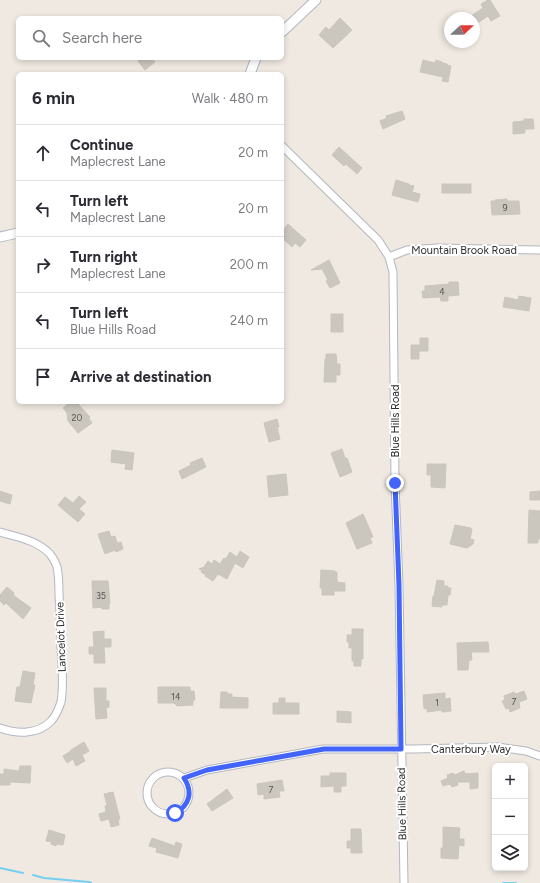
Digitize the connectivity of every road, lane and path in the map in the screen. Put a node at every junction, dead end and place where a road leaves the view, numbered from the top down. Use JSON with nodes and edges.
{"nodes":[{"id":1,"x":316,"y":0,"type":"edge"},
{"id":2,"x":284,"y":30,"type":"edge"},
{"id":3,"x":255,"y":60,"type":"edge"},
{"id":4,"x":251,"y":72,"type":"edge"},
{"id":5,"x":284,"y":148,"type":"edge"},
{"id":6,"x":16,"y":233,"type":"edge"},
{"id":7,"x":0,"y":237,"type":"edge"},
{"id":8,"x":540,"y":250,"type":"edge"},
{"id":9,"x":389,"y":257,"type":"junction"},
{"id":10,"x":0,"y":532,"type":"edge"},
{"id":11,"x":0,"y":728,"type":"edge"},
{"id":12,"x":401,"y":749,"type":"junction"},
{"id":13,"x":540,"y":756,"type":"edge"},
{"id":14,"x":184,"y":778,"type":"junction"},
{"id":15,"x":404,"y":883,"type":"edge"}],
"edges":[{"from":1,"to":2,"type":"street"},
{"from":3,"to":4,"type":"street"},
{"from":5,"to":9,"type":"street","name":"Blue Hills Road"},
{"from":6,"to":7,"type":"street"},
{"from":8,"to":9,"type":"street","name":"Mountain Brook Road"},
{"from":9,"to":12,"type":"street","name":"Blue Hills Road"},
{"from":10,"to":11,"type":"street","name":"Lancelot Drive"},
{"from":12,"to":13,"type":"street","name":"Canterbury Way"},
{"from":12,"to":14,"type":"street","name":"Canterbury Way"},
{"from":12,"to":15,"type":"street","name":"Blue Hills Road"},
{"from":14,"to":14,"type":"street"}]}
